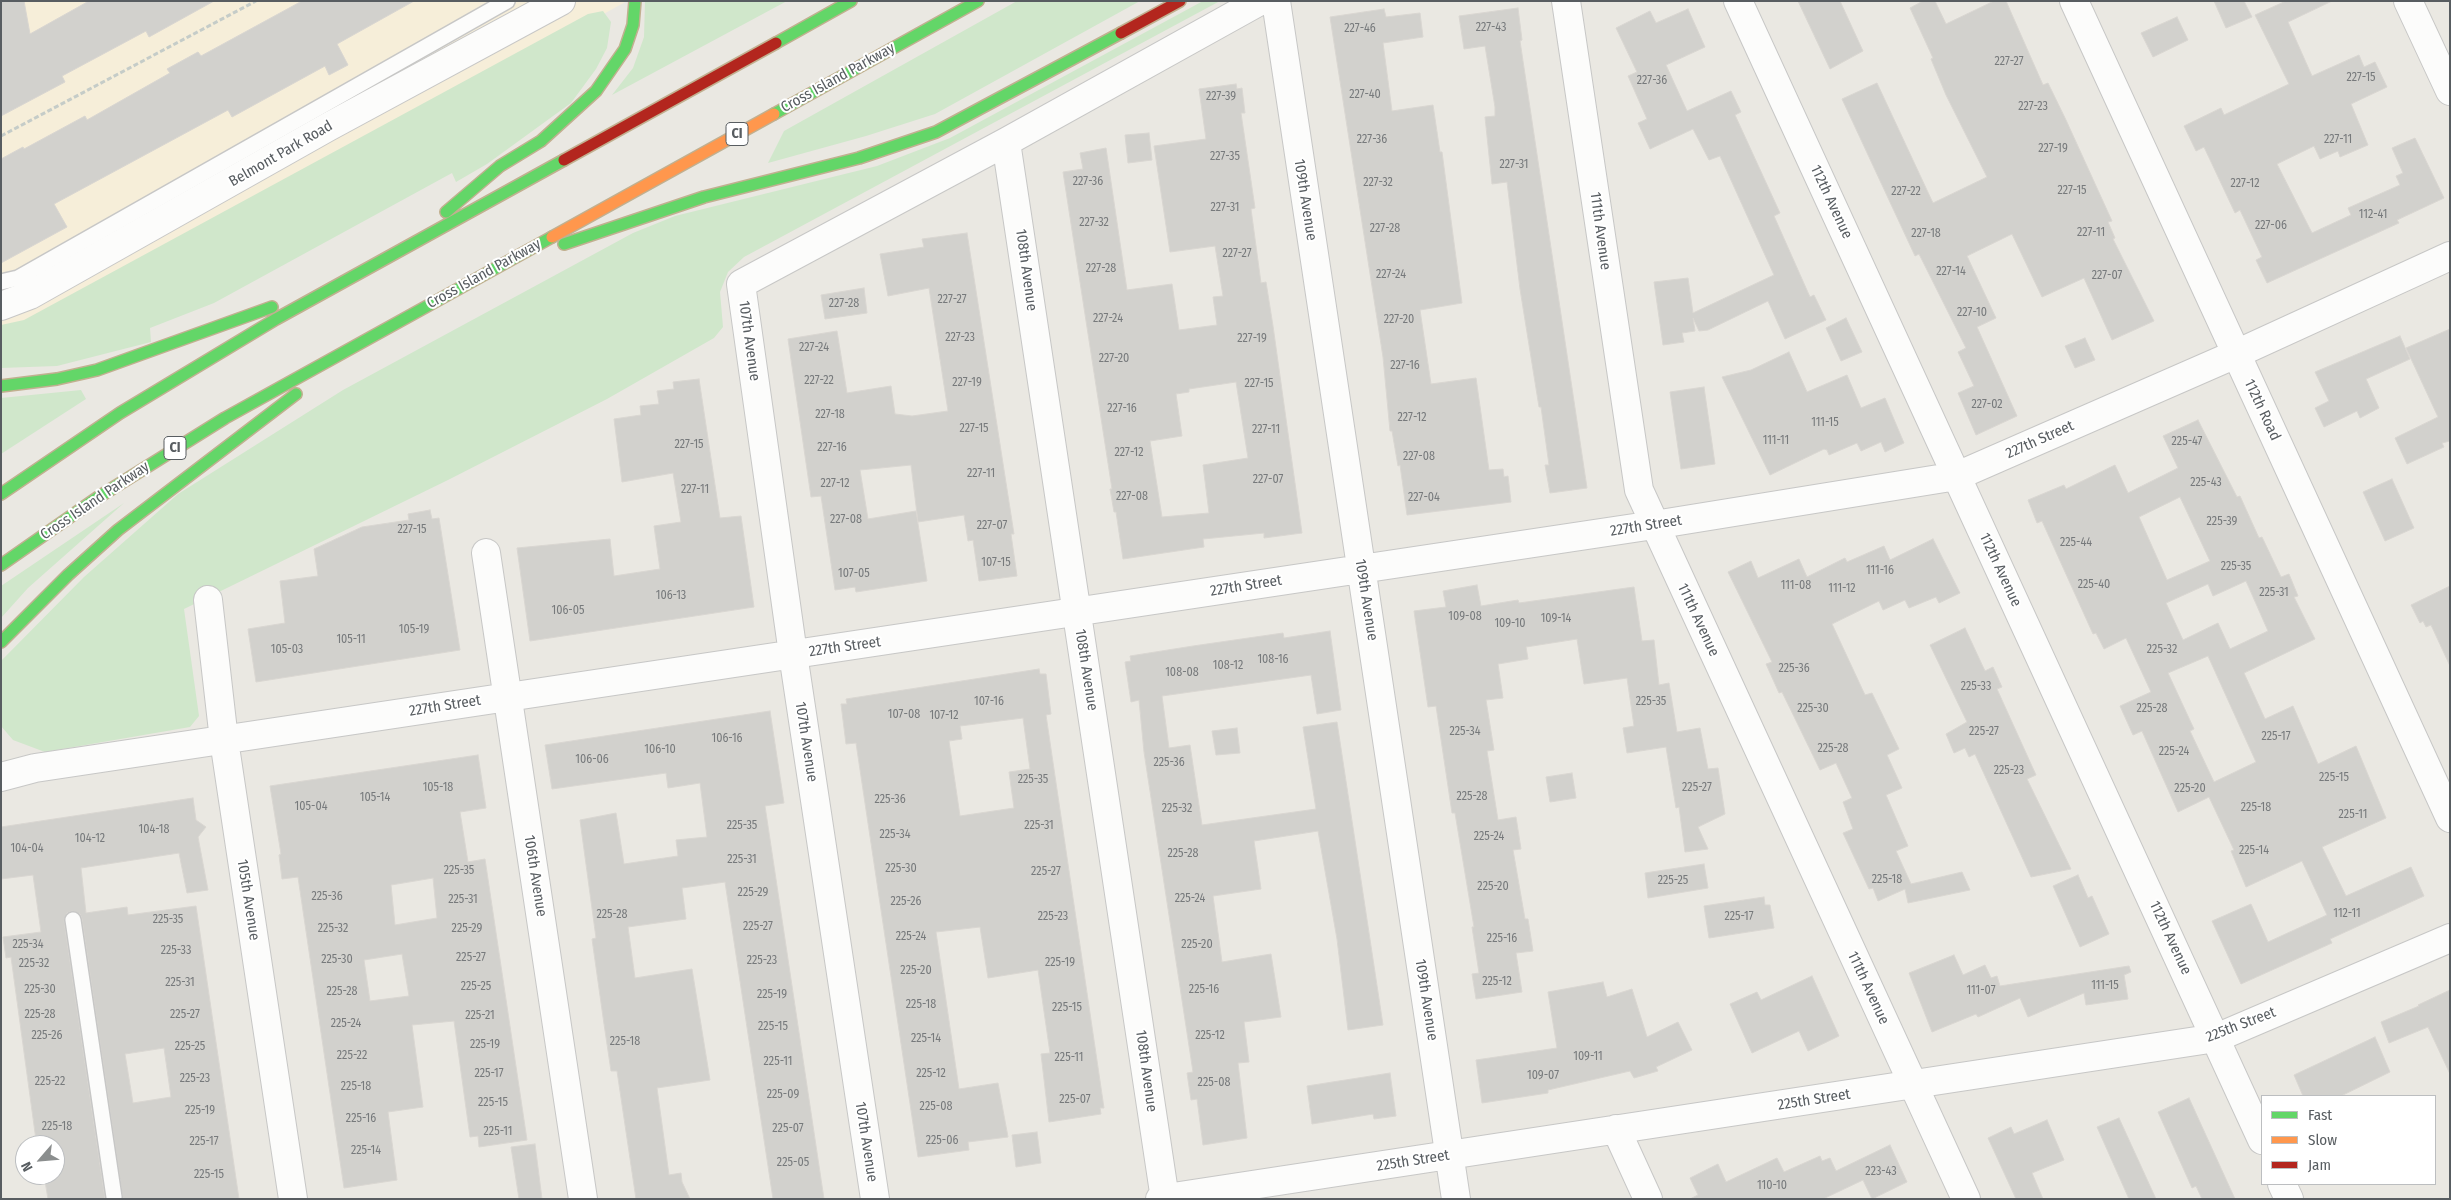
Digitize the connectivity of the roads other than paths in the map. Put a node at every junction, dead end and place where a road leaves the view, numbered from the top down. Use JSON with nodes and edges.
{"nodes":[{"id":1,"x":507,"y":1,"type":"edge"},
{"id":2,"x":561,"y":1,"type":"edge"},
{"id":3,"x":636,"y":1,"type":"edge"},
{"id":4,"x":851,"y":1,"type":"edge"},
{"id":5,"x":978,"y":1,"type":"edge"},
{"id":6,"x":1180,"y":1,"type":"edge"},
{"id":7,"x":1260,"y":1,"type":"edge"},
{"id":8,"x":1276,"y":1,"type":"edge"},
{"id":9,"x":1566,"y":1,"type":"edge"},
{"id":10,"x":1738,"y":1,"type":"edge"},
{"id":11,"x":2074,"y":1,"type":"edge"},
{"id":12,"x":2408,"y":1,"type":"edge"},
{"id":13,"x":2450,"y":91,"type":"edge"},
{"id":14,"x":1006,"y":142,"type":"junction"},
{"id":15,"x":397,"y":253,"type":"junction"},
{"id":16,"x":2450,"y":256,"type":"edge"},
{"id":17,"x":497,"y":267,"type":"junction"},
{"id":18,"x":357,"y":274,"type":"junction"},
{"id":19,"x":1,"y":282,"type":"edge"},
{"id":20,"x":1,"y":306,"type":"edge"},
{"id":21,"x":358,"y":345,"type":"junction"},
{"id":22,"x":2236,"y":354,"type":"junction"},
{"id":23,"x":4,"y":384,"type":"edge"},
{"id":24,"x":1957,"y":476,"type":"junction"},
{"id":25,"x":1,"y":494,"type":"edge"},
{"id":26,"x":1654,"y":525,"type":"junction"},
{"id":27,"x":486,"y":553,"type":"dead end"},
{"id":28,"x":1,"y":565,"type":"edge"},
{"id":29,"x":1362,"y":569,"type":"junction"},
{"id":30,"x":208,"y":600,"type":"dead end"},
{"id":31,"x":1077,"y":612,"type":"junction"},
{"id":32,"x":1,"y":642,"type":"edge"},
{"id":33,"x":793,"y":654,"type":"junction"},
{"id":34,"x":508,"y":697,"type":"junction"},
{"id":35,"x":224,"y":740,"type":"junction"},
{"id":36,"x":1,"y":777,"type":"edge"},
{"id":37,"x":2450,"y":818,"type":"edge"},
{"id":38,"x":73,"y":920,"type":"dead end"},
{"id":39,"x":2450,"y":938,"type":"edge"},
{"id":40,"x":2216,"y":1038,"type":"junction"},
{"id":41,"x":1913,"y":1085,"type":"junction"},
{"id":42,"x":1616,"y":1129,"type":"junction"},
{"id":43,"x":2261,"y":1138,"type":"edge"},
{"id":44,"x":1449,"y":1155,"type":"junction"},
{"id":45,"x":2282,"y":1185,"type":"edge"},
{"id":46,"x":114,"y":1197,"type":"dead end"},
{"id":47,"x":1163,"y":1198,"type":"edge"},
{"id":48,"x":293,"y":1199,"type":"edge"},
{"id":49,"x":583,"y":1199,"type":"edge"},
{"id":50,"x":875,"y":1199,"type":"edge"},
{"id":51,"x":1456,"y":1199,"type":"edge"},
{"id":52,"x":1648,"y":1199,"type":"edge"},
{"id":53,"x":1966,"y":1199,"type":"edge"},
{"id":54,"x":2289,"y":1199,"type":"edge"}],
"edges":[{"from":1,"to":19,"type":"lane"},
{"from":2,"to":20,"type":"street","name":"Belmont Park Road"},
{"from":3,"to":15,"type":"highway"},
{"from":4,"to":15,"type":"highway"},
{"from":5,"to":17,"type":"highway","name":"Cross Island Parkway","number":"CI"},
{"from":6,"to":17,"type":"highway"},
{"from":7,"to":14,"type":"street"},
{"from":8,"to":29,"type":"street","name":"109th Avenue"},
{"from":9,"to":26,"type":"street","name":"111th Avenue"},
{"from":10,"to":24,"type":"street","name":"112th Avenue"},
{"from":11,"to":22,"type":"street","name":"112th Road"},
{"from":12,"to":13,"type":"street"},
{"from":14,"to":31,"type":"street","name":"108th Avenue"},
{"from":14,"to":33,"type":"street","name":"107th Avenue"},
{"from":15,"to":18,"type":"highway"},
{"from":16,"to":22,"type":"street","name":"227th Street"},
{"from":17,"to":21,"type":"highway","name":"Cross Island Parkway","number":"CI"},
{"from":18,"to":23,"type":"highway"},
{"from":18,"to":25,"type":"highway"},
{"from":21,"to":28,"type":"highway","name":"Cross Island Parkway","number":"CI"},
{"from":21,"to":32,"type":"highway"},
{"from":22,"to":24,"type":"street","name":"227th Street"},
{"from":22,"to":37,"type":"street","name":"112th Road"},
{"from":24,"to":26,"type":"street","name":"227th Street"},
{"from":24,"to":40,"type":"street","name":"112th Avenue"},
{"from":26,"to":29,"type":"street","name":"227th Street"},
{"from":26,"to":41,"type":"street","name":"111th Avenue"},
{"from":27,"to":34,"type":"street","name":"106th Avenue"},
{"from":29,"to":31,"type":"street","name":"227th Street"},
{"from":29,"to":44,"type":"street","name":"109th Avenue"},
{"from":30,"to":35,"type":"street","name":"105th Avenue"},
{"from":31,"to":33,"type":"street","name":"227th Street"},
{"from":31,"to":47,"type":"street","name":"108th Avenue"},
{"from":33,"to":34,"type":"street","name":"227th Street"},
{"from":33,"to":50,"type":"street","name":"107th Avenue"},
{"from":34,"to":35,"type":"street","name":"227th Street"},
{"from":34,"to":49,"type":"street","name":"106th Avenue"},
{"from":35,"to":36,"type":"street","name":"227th Street"},
{"from":35,"to":48,"type":"street","name":"105th Avenue"},
{"from":38,"to":46,"type":"lane"},
{"from":39,"to":40,"type":"street","name":"225th Street"},
{"from":40,"to":41,"type":"street","name":"225th Street"},
{"from":40,"to":43,"type":"street","name":"112th Avenue"},
{"from":41,"to":42,"type":"street","name":"225th Street"},
{"from":41,"to":53,"type":"street","name":"111th Avenue"},
{"from":42,"to":44,"type":"street","name":"225th Street"},
{"from":42,"to":52,"type":"street"},
{"from":44,"to":47,"type":"street","name":"225th Street"},
{"from":44,"to":51,"type":"street","name":"109th Avenue"},
{"from":45,"to":54,"type":"street"}]}
